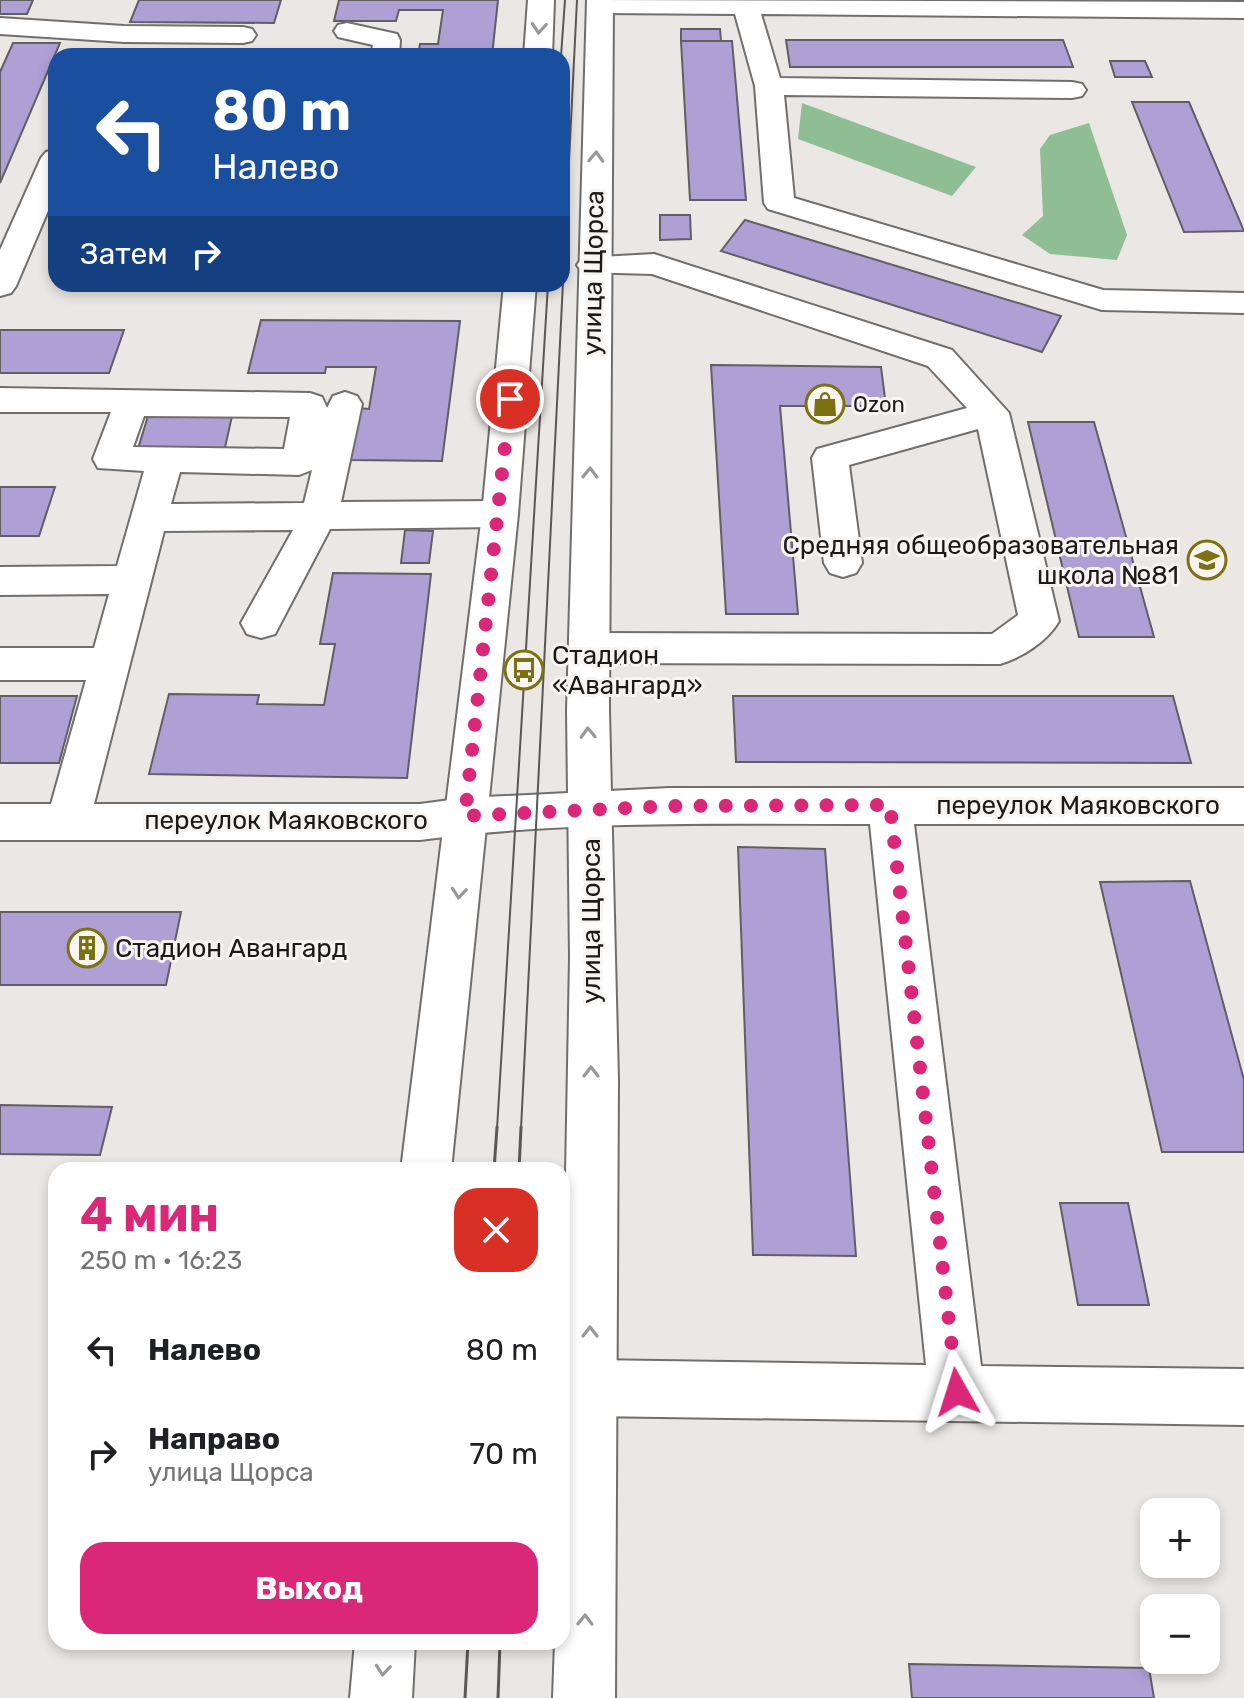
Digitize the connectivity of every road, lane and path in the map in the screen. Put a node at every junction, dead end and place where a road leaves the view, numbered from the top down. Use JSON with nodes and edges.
{"nodes":[{"id":1,"x":541,"y":0,"type":"edge"},
{"id":2,"x":600,"y":2,"type":"edge"},
{"id":3,"x":977,"y":4,"type":"edge"},
{"id":4,"x":746,"y":7,"type":"junction"},
{"id":5,"x":1244,"y":10,"type":"edge"},
{"id":6,"x":0,"y":26,"type":"edge"},
{"id":7,"x":347,"y":31,"type":"dead end"},
{"id":8,"x":108,"y":33,"type":"edge"},
{"id":9,"x":243,"y":35,"type":"dead end"},
{"id":10,"x":170,"y":45,"type":"edge"},
{"id":11,"x":386,"y":48,"type":"edge"},
{"id":12,"x":538,"y":48,"type":"edge"},
{"id":13,"x":769,"y":86,"type":"junction"},
{"id":14,"x":1072,"y":90,"type":"dead end"},
{"id":15,"x":48,"y":192,"type":"edge"},
{"id":16,"x":593,"y":265,"type":"junction"},
{"id":17,"x":0,"y":286,"type":"edge"},
{"id":18,"x":519,"y":292,"type":"edge"},
{"id":19,"x":1244,"y":303,"type":"edge"},
{"id":20,"x":0,"y":400,"type":"edge"},
{"id":21,"x":131,"y":404,"type":"junction"},
{"id":22,"x":345,"y":404,"type":"dead end"},
{"id":23,"x":992,"y":413,"type":"junction"},
{"id":24,"x":165,"y":459,"type":"junction"},
{"id":25,"x":320,"y":514,"type":"junction"},
{"id":26,"x":500,"y":514,"type":"junction"},
{"id":27,"x":149,"y":518,"type":"junction"},
{"id":28,"x":843,"y":563,"type":"dead end"},
{"id":29,"x":132,"y":580,"type":"junction"},
{"id":30,"x":0,"y":581,"type":"edge"},
{"id":31,"x":261,"y":623,"type":"dead end"},
{"id":32,"x":588,"y":648,"type":"junction"},
{"id":33,"x":0,"y":664,"type":"edge"},
{"id":34,"x":109,"y":664,"type":"junction"},
{"id":35,"x":890,"y":805,"type":"junction"},
{"id":36,"x":1244,"y":806,"type":"edge"},
{"id":37,"x":591,"y":811,"type":"junction"},
{"id":38,"x":465,"y":816,"type":"junction"},
{"id":39,"x":68,"y":821,"type":"junction"},
{"id":40,"x":0,"y":822,"type":"edge"},
{"id":41,"x":427,"y":1162,"type":"edge"},
{"id":42,"x":590,"y":1388,"type":"junction"},
{"id":43,"x":957,"y":1392,"type":"junction"},
{"id":44,"x":1244,"y":1397,"type":"edge"},
{"id":45,"x":384,"y":1650,"type":"edge"},
{"id":46,"x":381,"y":1698,"type":"edge"},
{"id":47,"x":584,"y":1698,"type":"edge"}],
"edges":[{"from":1,"to":12,"type":"main road","one_way":true},
{"from":2,"to":4,"type":"main road"},
{"from":16,"to":2,"type":"main road","name":"улица Щорса","one_way":true},
{"from":3,"to":4,"type":"main road"},
{"from":3,"to":5,"type":"main road"},
{"from":4,"to":13,"type":"main road"},
{"from":6,"to":8,"type":"main road"},
{"from":7,"to":11,"type":"main road"},
{"from":8,"to":10,"type":"main road"},
{"from":9,"to":10,"type":"main road"},
{"from":13,"to":14,"type":"main road"},
{"from":13,"to":19,"type":"main road"},
{"from":15,"to":17,"type":"main road"},
{"from":16,"to":23,"type":"main road"},
{"from":32,"to":16,"type":"main road","name":"улица Щорса","one_way":true},
{"from":18,"to":26,"type":"main road"},
{"from":20,"to":21,"type":"main road"},
{"from":21,"to":24,"type":"main road"},
{"from":21,"to":24,"type":"main road"},
{"from":22,"to":25,"type":"main road"},
{"from":23,"to":28,"type":"main road"},
{"from":23,"to":32,"type":"main road"},
{"from":24,"to":27,"type":"main road"},
{"from":25,"to":26,"type":"main road"},
{"from":25,"to":27,"type":"main road"},
{"from":25,"to":31,"type":"main road"},
{"from":26,"to":38,"type":"main road"},
{"from":27,"to":29,"type":"main road"},
{"from":29,"to":30,"type":"main road"},
{"from":29,"to":34,"type":"main road"},
{"from":37,"to":32,"type":"main road","name":"улица Щорса","one_way":true},
{"from":33,"to":34,"type":"main road"},
{"from":34,"to":39,"type":"main road"},
{"from":35,"to":36,"type":"main road","name":"переулок Маяковского"},
{"from":35,"to":37,"type":"main road","name":"переулок Маяковского"},
{"from":35,"to":43,"type":"main road"},
{"from":37,"to":38,"type":"main road","name":"переулок Маяковского"},
{"from":42,"to":37,"type":"main road","name":"улица Щорса","one_way":true},
{"from":38,"to":39,"type":"main road","name":"переулок Маяковского"},
{"from":38,"to":41,"type":"main road","one_way":true},
{"from":39,"to":40,"type":"main road","name":"переулок Маяковского"},
{"from":42,"to":43,"type":"main road"},
{"from":47,"to":42,"type":"main road","name":"улица Щорса","one_way":true},
{"from":43,"to":44,"type":"main road"},
{"from":45,"to":46,"type":"main road","one_way":true}]}
